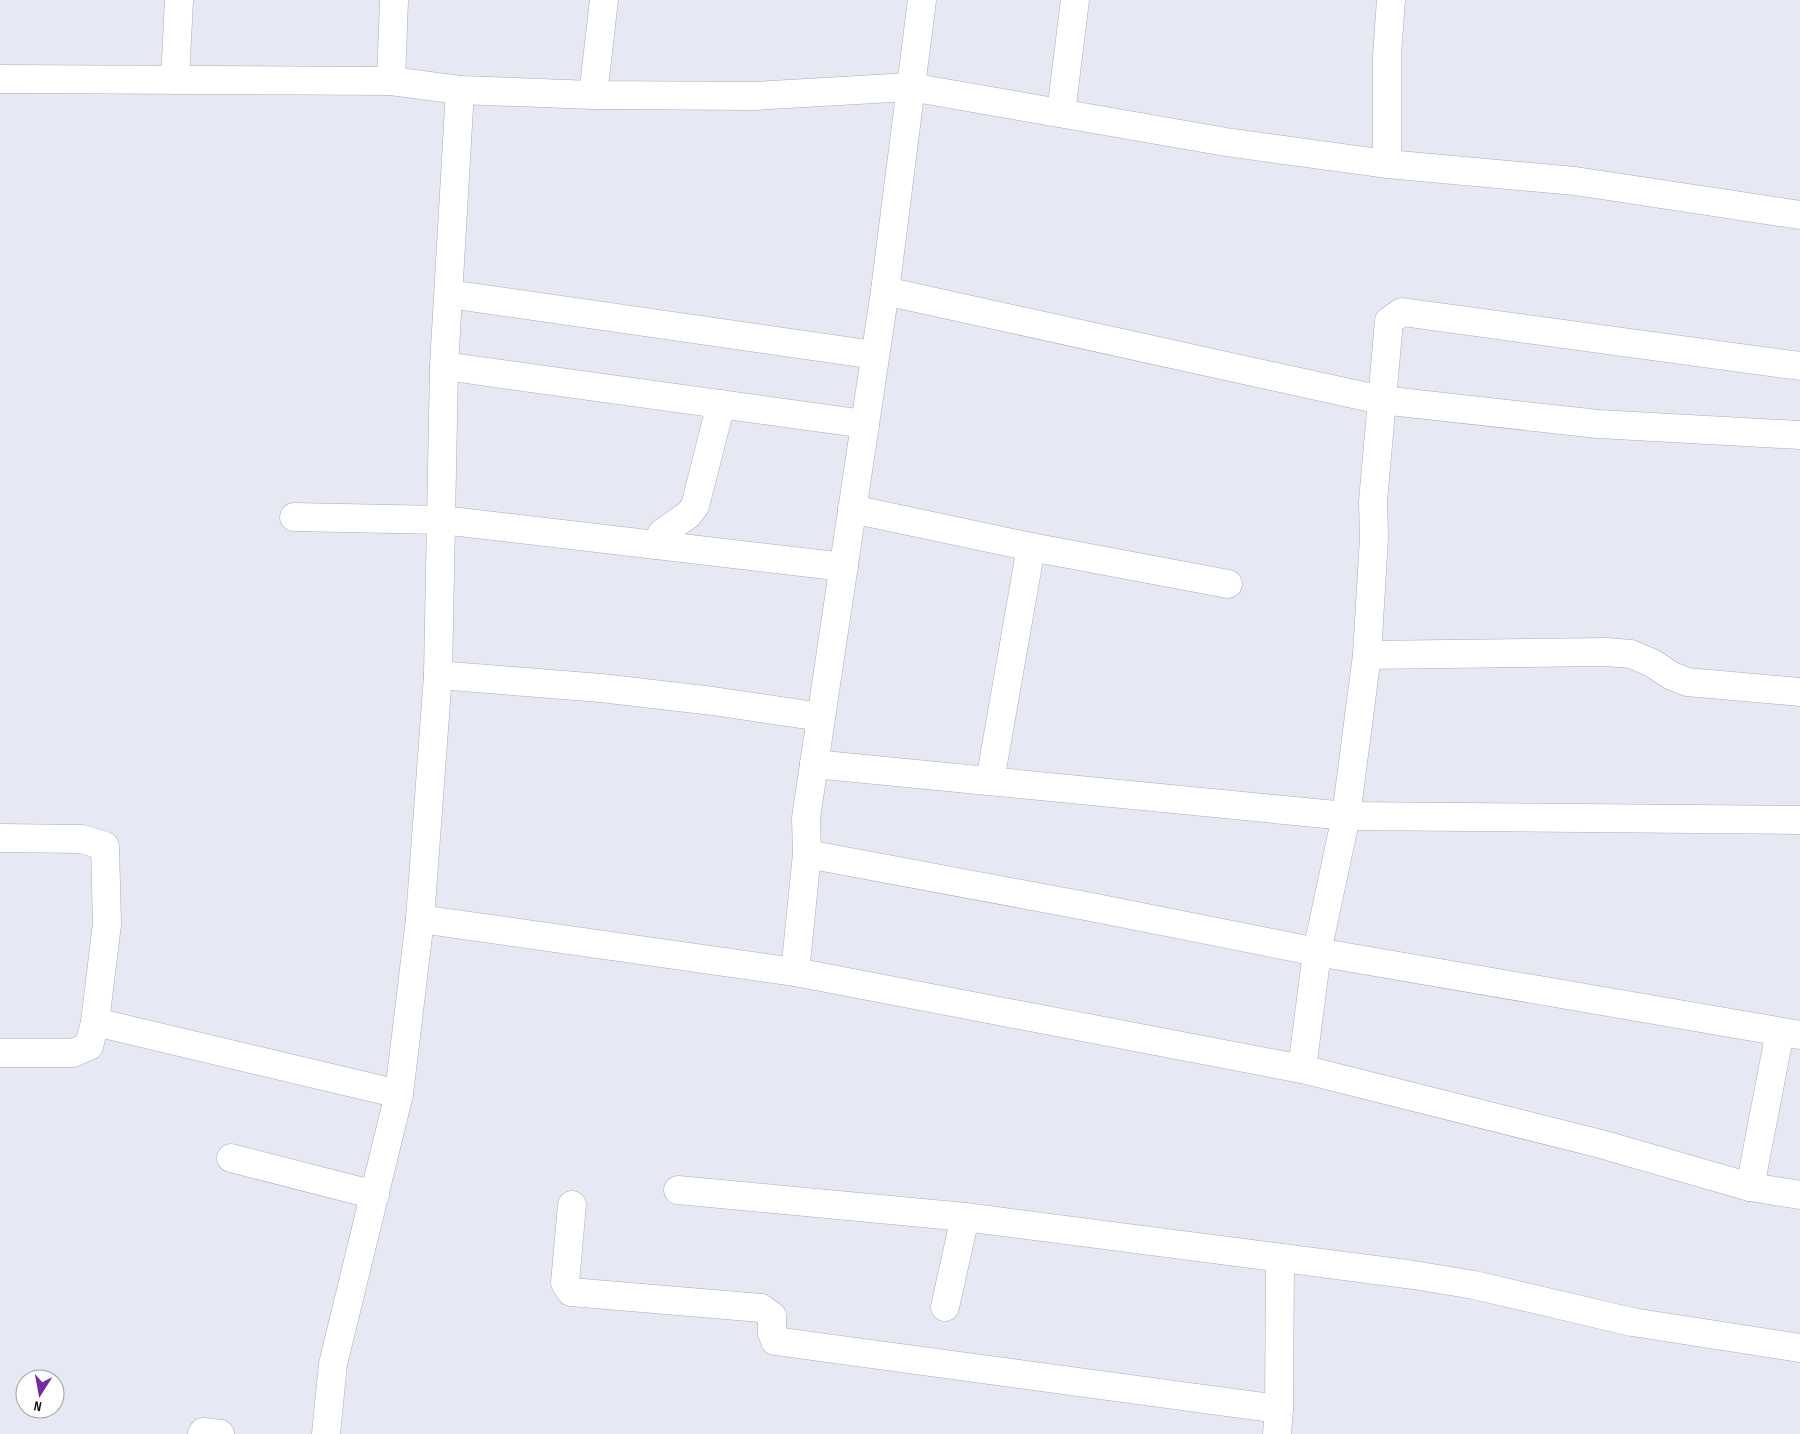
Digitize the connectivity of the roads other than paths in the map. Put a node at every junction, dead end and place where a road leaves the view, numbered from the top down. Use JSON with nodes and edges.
{"nodes":[{"id":1,"x":179,"y":0,"type":"edge"},
{"id":2,"x":394,"y":0,"type":"edge"},
{"id":3,"x":604,"y":0,"type":"edge"},
{"id":4,"x":922,"y":0,"type":"edge"},
{"id":5,"x":1075,"y":0,"type":"edge"},
{"id":6,"x":1391,"y":0,"type":"edge"},
{"id":7,"x":0,"y":80,"type":"edge"},
{"id":8,"x":175,"y":80,"type":"junction"},
{"id":9,"x":391,"y":81,"type":"junction"},
{"id":10,"x":910,"y":87,"type":"junction"},
{"id":11,"x":460,"y":90,"type":"junction"},
{"id":12,"x":593,"y":95,"type":"junction"},
{"id":13,"x":1061,"y":113,"type":"junction"},
{"id":14,"x":1387,"y":164,"type":"junction"},
{"id":15,"x":1800,"y":215,"type":"edge"},
{"id":16,"x":885,"y":291,"type":"junction"},
{"id":17,"x":449,"y":294,"type":"junction"},
{"id":18,"x":876,"y":355,"type":"junction"},
{"id":19,"x":444,"y":366,"type":"junction"},
{"id":20,"x":1800,"y":366,"type":"edge"},
{"id":21,"x":1381,"y":400,"type":"junction"},
{"id":22,"x":721,"y":404,"type":"junction"},
{"id":23,"x":865,"y":424,"type":"junction"},
{"id":24,"x":1800,"y":435,"type":"edge"},
{"id":25,"x":852,"y":509,"type":"junction"},
{"id":26,"x":294,"y":517,"type":"dead end"},
{"id":27,"x":442,"y":520,"type":"junction"},
{"id":28,"x":657,"y":545,"type":"junction"},
{"id":29,"x":1031,"y":547,"type":"junction"},
{"id":30,"x":844,"y":567,"type":"junction"},
{"id":31,"x":1228,"y":584,"type":"dead end"},
{"id":32,"x":1368,"y":655,"type":"junction"},
{"id":33,"x":438,"y":675,"type":"junction"},
{"id":34,"x":1800,"y":692,"type":"edge"},
{"id":35,"x":821,"y":717,"type":"junction"},
{"id":36,"x":814,"y":764,"type":"junction"},
{"id":37,"x":990,"y":781,"type":"junction"},
{"id":38,"x":1346,"y":816,"type":"junction"},
{"id":39,"x":1800,"y":820,"type":"edge"},
{"id":40,"x":0,"y":838,"type":"edge"},
{"id":41,"x":808,"y":854,"type":"junction"},
{"id":42,"x":420,"y":919,"type":"junction"},
{"id":43,"x":1317,"y":952,"type":"junction"},
{"id":44,"x":795,"y":972,"type":"junction"},
{"id":45,"x":95,"y":1022,"type":"junction"},
{"id":46,"x":1790,"y":1033,"type":"edge"},
{"id":47,"x":0,"y":1053,"type":"edge"},
{"id":48,"x":1302,"y":1069,"type":"junction"},
{"id":49,"x":399,"y":1094,"type":"junction"},
{"id":50,"x":231,"y":1158,"type":"dead end"},
{"id":51,"x":1750,"y":1187,"type":"junction"},
{"id":52,"x":678,"y":1190,"type":"dead end"},
{"id":53,"x":375,"y":1195,"type":"junction"},
{"id":54,"x":1800,"y":1195,"type":"edge"},
{"id":55,"x":572,"y":1205,"type":"dead end"},
{"id":56,"x":965,"y":1217,"type":"junction"},
{"id":57,"x":1280,"y":1258,"type":"junction"},
{"id":58,"x":945,"y":1307,"type":"dead end"},
{"id":59,"x":1800,"y":1348,"type":"edge"},
{"id":60,"x":1278,"y":1422,"type":"edge"},
{"id":61,"x":202,"y":1434,"type":"edge"},
{"id":62,"x":220,"y":1434,"type":"edge"},
{"id":63,"x":326,"y":1434,"type":"edge"}],
"edges":[{"from":1,"to":8,"type":"street"},
{"from":2,"to":9,"type":"street"},
{"from":3,"to":12,"type":"street"},
{"from":4,"to":10,"type":"street"},
{"from":5,"to":13,"type":"street"},
{"from":6,"to":14,"type":"street"},
{"from":7,"to":8,"type":"street"},
{"from":8,"to":9,"type":"street"},
{"from":9,"to":11,"type":"street"},
{"from":10,"to":12,"type":"street"},
{"from":10,"to":13,"type":"street"},
{"from":10,"to":16,"type":"street"},
{"from":11,"to":12,"type":"street"},
{"from":11,"to":17,"type":"street"},
{"from":13,"to":14,"type":"street"},
{"from":14,"to":15,"type":"street"},
{"from":16,"to":18,"type":"street"},
{"from":16,"to":21,"type":"street"},
{"from":17,"to":18,"type":"street"},
{"from":17,"to":19,"type":"street"},
{"from":18,"to":23,"type":"street"},
{"from":19,"to":22,"type":"street"},
{"from":19,"to":27,"type":"street"},
{"from":20,"to":21,"type":"street"},
{"from":21,"to":24,"type":"street"},
{"from":21,"to":32,"type":"street"},
{"from":22,"to":23,"type":"street"},
{"from":22,"to":28,"type":"street"},
{"from":23,"to":25,"type":"street"},
{"from":25,"to":29,"type":"street"},
{"from":25,"to":30,"type":"street"},
{"from":26,"to":27,"type":"street"},
{"from":27,"to":28,"type":"street"},
{"from":27,"to":33,"type":"street"},
{"from":28,"to":30,"type":"street"},
{"from":29,"to":31,"type":"street"},
{"from":29,"to":37,"type":"street"},
{"from":30,"to":35,"type":"street"},
{"from":32,"to":34,"type":"street"},
{"from":32,"to":38,"type":"street"},
{"from":33,"to":35,"type":"street"},
{"from":33,"to":42,"type":"street"},
{"from":35,"to":36,"type":"street"},
{"from":36,"to":37,"type":"street"},
{"from":36,"to":41,"type":"street"},
{"from":37,"to":38,"type":"street"},
{"from":38,"to":39,"type":"street"},
{"from":38,"to":43,"type":"street"},
{"from":40,"to":45,"type":"street"},
{"from":41,"to":43,"type":"street"},
{"from":41,"to":44,"type":"street"},
{"from":42,"to":44,"type":"street"},
{"from":42,"to":49,"type":"street"},
{"from":43,"to":46,"type":"street"},
{"from":43,"to":48,"type":"street"},
{"from":44,"to":48,"type":"street"},
{"from":45,"to":47,"type":"street"},
{"from":45,"to":49,"type":"street"},
{"from":46,"to":51,"type":"street"},
{"from":48,"to":51,"type":"street"},
{"from":49,"to":53,"type":"street"},
{"from":50,"to":53,"type":"street"},
{"from":51,"to":54,"type":"street"},
{"from":52,"to":56,"type":"street"},
{"from":53,"to":63,"type":"street"},
{"from":55,"to":60,"type":"street"},
{"from":56,"to":57,"type":"street"},
{"from":56,"to":58,"type":"street"},
{"from":57,"to":59,"type":"street"},
{"from":57,"to":60,"type":"street"},
{"from":61,"to":62,"type":"street"}]}
